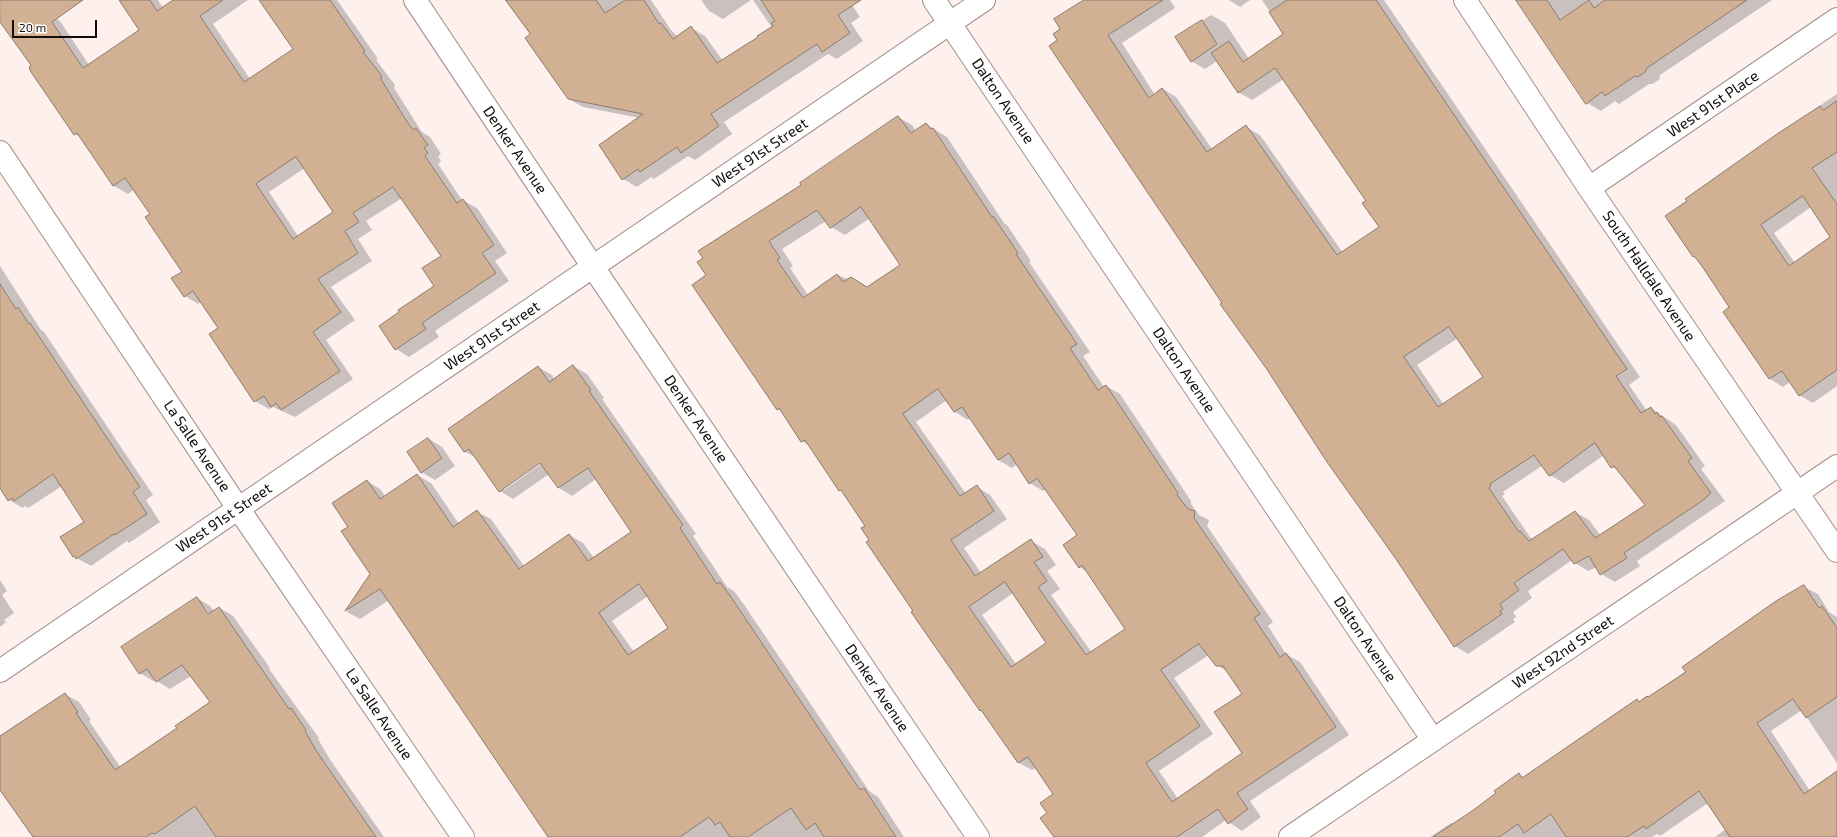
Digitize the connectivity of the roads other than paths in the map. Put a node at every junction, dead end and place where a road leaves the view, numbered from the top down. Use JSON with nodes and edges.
{"nodes":[{"id":1,"x":415,"y":0,"type":"edge"},
{"id":2,"x":934,"y":0,"type":"edge"},
{"id":3,"x":984,"y":0,"type":"edge"},
{"id":4,"x":1465,"y":0,"type":"edge"},
{"id":5,"x":1837,"y":19,"type":"edge"},
{"id":6,"x":950,"y":23,"type":"junction"},
{"id":7,"x":0,"y":152,"type":"edge"},
{"id":8,"x":1589,"y":188,"type":"junction"},
{"id":9,"x":592,"y":267,"type":"junction"},
{"id":10,"x":1837,"y":466,"type":"edge"},
{"id":11,"x":1798,"y":493,"type":"junction"},
{"id":12,"x":238,"y":508,"type":"junction"},
{"id":13,"x":1837,"y":551,"type":"edge"},
{"id":14,"x":0,"y":671,"type":"edge"},
{"id":15,"x":1433,"y":740,"type":"junction"},
{"id":16,"x":463,"y":837,"type":"edge"},
{"id":17,"x":978,"y":837,"type":"edge"},
{"id":18,"x":1290,"y":837,"type":"edge"}],
"edges":[{"from":1,"to":9,"type":"street","name":"Denker Avenue"},
{"from":2,"to":6,"type":"street","name":"Dalton Avenue"},
{"from":3,"to":6,"type":"street","name":"West 91st Street"},
{"from":4,"to":8,"type":"street","name":"South Halldale Avenue"},
{"from":5,"to":8,"type":"street","name":"West 91st Place"},
{"from":6,"to":9,"type":"street","name":"West 91st Street"},
{"from":6,"to":15,"type":"street","name":"Dalton Avenue"},
{"from":7,"to":12,"type":"street","name":"La Salle Avenue"},
{"from":8,"to":11,"type":"street","name":"South Halldale Avenue"},
{"from":9,"to":12,"type":"street","name":"West 91st Street"},
{"from":9,"to":17,"type":"street","name":"Denker Avenue"},
{"from":10,"to":11,"type":"street","name":"West 92nd Street"},
{"from":11,"to":13,"type":"street","name":"South Halldale Avenue"},
{"from":11,"to":15,"type":"street","name":"West 92nd Street"},
{"from":12,"to":14,"type":"street","name":"West 91st Street"},
{"from":12,"to":16,"type":"street","name":"La Salle Avenue"},
{"from":15,"to":18,"type":"street","name":"West 92nd Street"}]}
